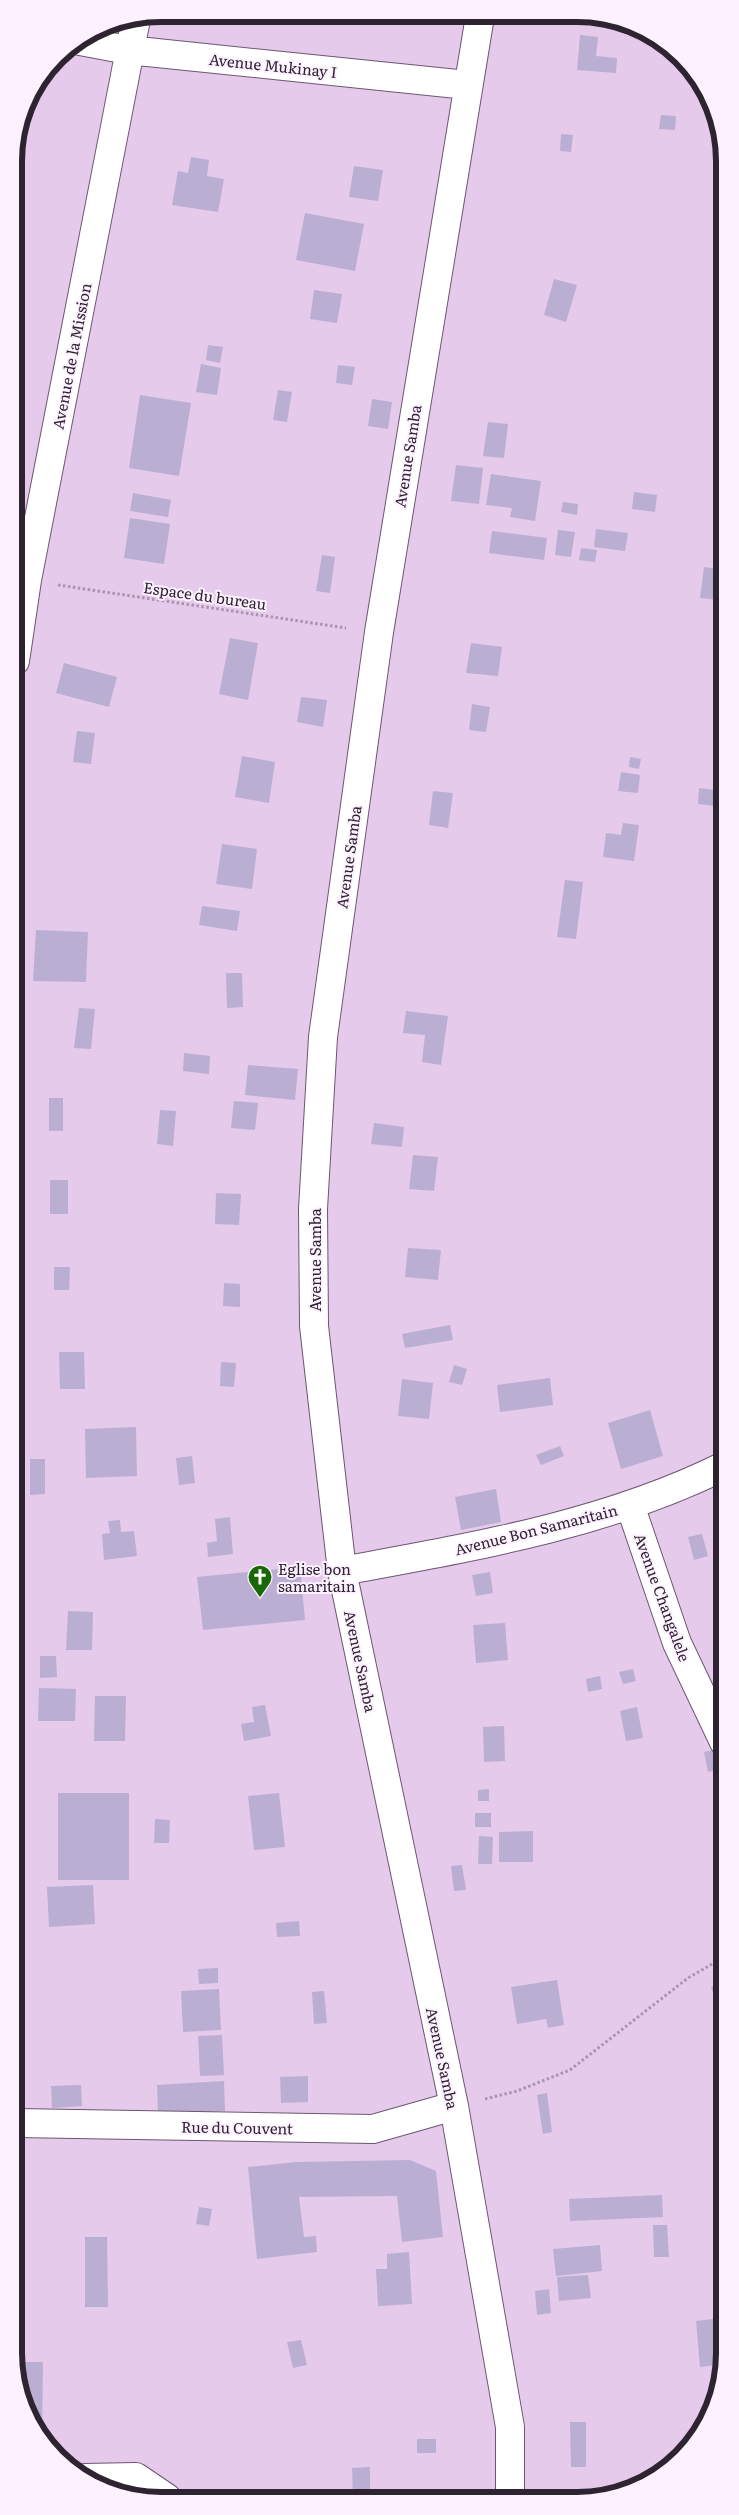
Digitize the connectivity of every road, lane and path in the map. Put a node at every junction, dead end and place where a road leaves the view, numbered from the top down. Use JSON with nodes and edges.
{"nodes":[{"id":1,"x":479,"y":22,"type":"edge"},
{"id":2,"x":134,"y":25,"type":"edge"},
{"id":3,"x":89,"y":43,"type":"edge"},
{"id":4,"x":128,"y":50,"type":"junction"},
{"id":5,"x":467,"y":85,"type":"junction"},
{"id":6,"x":23,"y":570,"type":"edge"},
{"id":7,"x":23,"y":579,"type":"edge"},
{"id":8,"x":379,"y":632,"type":"junction"},
{"id":9,"x":716,"y":1469,"type":"edge"},
{"id":10,"x":630,"y":1505,"type":"junction"},
{"id":11,"x":342,"y":1570,"type":"junction"},
{"id":12,"x":716,"y":1725,"type":"edge"},
{"id":13,"x":716,"y":1962,"type":"edge"},
{"id":14,"x":454,"y":2106,"type":"junction"},
{"id":15,"x":22,"y":2123,"type":"edge"},
{"id":16,"x":100,"y":2478,"type":"edge"},
{"id":17,"x":157,"y":2492,"type":"edge"},
{"id":18,"x":510,"y":2492,"type":"edge"}],
"edges":[{"from":1,"to":5,"type":"street","name":"Avenue Samba"},
{"from":2,"to":4,"type":"street","name":"Avenue de la Mission"},
{"from":3,"to":4,"type":"street","name":"Avenue Mukinay I"},
{"from":4,"to":5,"type":"street","name":"Avenue Mukinay I"},
{"from":4,"to":6,"type":"street","name":"Avenue de la Mission"},
{"from":5,"to":8,"type":"street","name":"Avenue Samba"},
{"from":7,"to":8,"type":"path","name":"Espace du bureau"},
{"from":8,"to":11,"type":"street","name":"Avenue Samba"},
{"from":9,"to":10,"type":"street","name":"Avenue Bon Samaritain"},
{"from":10,"to":11,"type":"street","name":"Avenue Bon Samaritain"},
{"from":10,"to":12,"type":"street","name":"Avenue Changalele"},
{"from":11,"to":14,"type":"street","name":"Avenue Samba"},
{"from":13,"to":14,"type":"path"},
{"from":14,"to":15,"type":"street","name":"Rue du Couvent"},
{"from":14,"to":18,"type":"street","name":"Avenue Samba"},
{"from":16,"to":17,"type":"street"}]}
